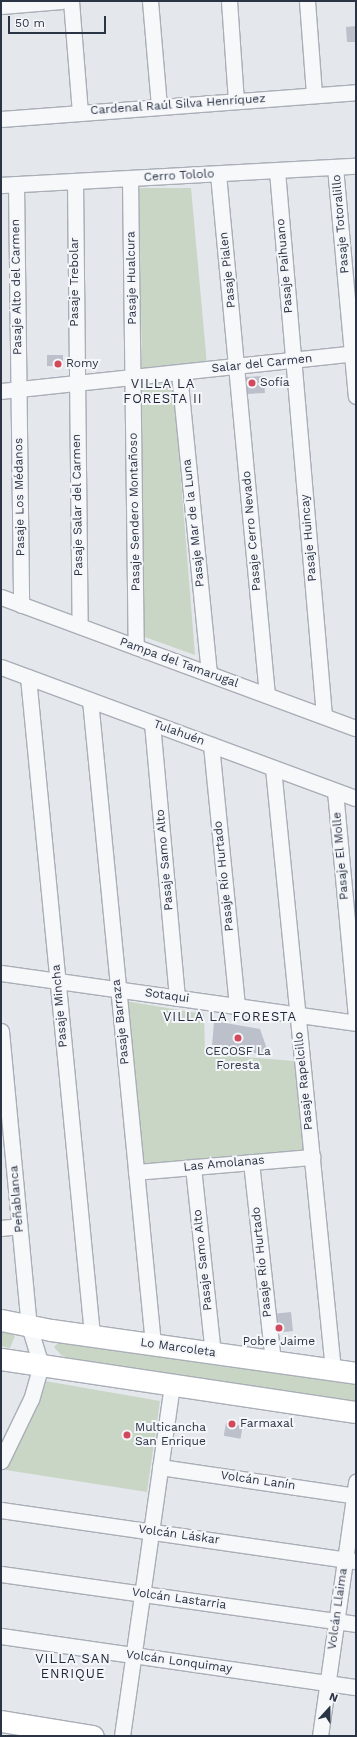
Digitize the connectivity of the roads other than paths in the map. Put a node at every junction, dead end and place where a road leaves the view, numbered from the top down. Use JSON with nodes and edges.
{"nodes":[{"id":1,"x":62,"y":1,"type":"edge"},
{"id":2,"x":71,"y":1,"type":"edge"},
{"id":3,"x":150,"y":1,"type":"edge"},
{"id":4,"x":229,"y":1,"type":"edge"},
{"id":5,"x":307,"y":1,"type":"edge"},
{"id":6,"x":1,"y":6,"type":"edge"},
{"id":7,"x":356,"y":92,"type":"edge"},
{"id":8,"x":314,"y":95,"type":"junction"},
{"id":9,"x":236,"y":101,"type":"junction"},
{"id":10,"x":159,"y":107,"type":"junction"},
{"id":11,"x":80,"y":113,"type":"junction"},
{"id":12,"x":1,"y":119,"type":"edge"},
{"id":13,"x":356,"y":166,"type":"edge"},
{"id":14,"x":336,"y":167,"type":"junction"},
{"id":15,"x":277,"y":170,"type":"junction"},
{"id":16,"x":218,"y":174,"type":"junction"},
{"id":17,"x":130,"y":178,"type":"junction"},
{"id":18,"x":75,"y":181,"type":"junction"},
{"id":19,"x":16,"y":184,"type":"junction"},
{"id":20,"x":1,"y":185,"type":"edge"},
{"id":21,"x":354,"y":353,"type":"edge"},
{"id":22,"x":294,"y":361,"type":"junction"},
{"id":23,"x":238,"y":367,"type":"junction"},
{"id":24,"x":179,"y":373,"type":"junction"},
{"id":25,"x":133,"y":378,"type":"junction"},
{"id":26,"x":76,"y":384,"type":"junction"},
{"id":27,"x":18,"y":390,"type":"junction"},
{"id":28,"x":1,"y":391,"type":"edge"},
{"id":29,"x":356,"y":396,"type":"edge"},
{"id":30,"x":1,"y":597,"type":"edge"},
{"id":31,"x":21,"y":605,"type":"junction"},
{"id":32,"x":80,"y":626,"type":"junction"},
{"id":33,"x":136,"y":647,"type":"junction"},
{"id":34,"x":1,"y":667,"type":"edge"},
{"id":35,"x":208,"y":674,"type":"junction"},
{"id":36,"x":28,"y":677,"type":"junction"},
{"id":37,"x":266,"y":695,"type":"junction"},
{"id":38,"x":90,"y":700,"type":"junction"},
{"id":39,"x":324,"y":716,"type":"junction"},
{"id":40,"x":152,"y":723,"type":"junction"},
{"id":41,"x":356,"y":728,"type":"edge"},
{"id":42,"x":211,"y":745,"type":"junction"},
{"id":43,"x":273,"y":768,"type":"junction"},
{"id":44,"x":335,"y":790,"type":"junction"},
{"id":45,"x":356,"y":798,"type":"edge"},
{"id":46,"x":1,"y":973,"type":"edge"},
{"id":47,"x":58,"y":981,"type":"junction"},
{"id":48,"x":118,"y":989,"type":"junction"},
{"id":49,"x":177,"y":998,"type":"junction"},
{"id":50,"x":237,"y":1006,"type":"junction"},
{"id":51,"x":297,"y":1015,"type":"junction"},
{"id":52,"x":356,"y":1016,"type":"edge"},
{"id":53,"x":356,"y":1023,"type":"edge"},
{"id":54,"x":1,"y":1031,"type":"edge"},
{"id":55,"x":4,"y":1098,"type":"edge"},
{"id":56,"x":312,"y":1157,"type":"junction"},
{"id":57,"x":251,"y":1162,"type":"junction"},
{"id":58,"x":193,"y":1167,"type":"junction"},
{"id":59,"x":136,"y":1172,"type":"junction"},
{"id":60,"x":19,"y":1226,"type":"junction"},
{"id":61,"x":1,"y":1228,"type":"edge"},
{"id":62,"x":1,"y":1320,"type":"edge"},
{"id":63,"x":29,"y":1326,"type":"junction"},
{"id":64,"x":92,"y":1335,"type":"junction"},
{"id":65,"x":152,"y":1344,"type":"junction"},
{"id":66,"x":213,"y":1353,"type":"junction"},
{"id":67,"x":1,"y":1359,"type":"edge"},
{"id":68,"x":273,"y":1361,"type":"junction"},
{"id":69,"x":41,"y":1365,"type":"junction"},
{"id":70,"x":333,"y":1370,"type":"junction"},
{"id":71,"x":356,"y":1373,"type":"edge"},
{"id":72,"x":172,"y":1386,"type":"junction"},
{"id":73,"x":356,"y":1412,"type":"edge"},
{"id":74,"x":1,"y":1461,"type":"edge"},
{"id":75,"x":160,"y":1467,"type":"junction"},
{"id":76,"x":355,"y":1491,"type":"edge"},
{"id":77,"x":1,"y":1510,"type":"edge"},
{"id":78,"x":151,"y":1531,"type":"junction"},
{"id":79,"x":350,"y":1560,"type":"edge"},
{"id":80,"x":1,"y":1574,"type":"edge"},
{"id":81,"x":142,"y":1594,"type":"junction"},
{"id":82,"x":336,"y":1621,"type":"junction"},
{"id":83,"x":356,"y":1624,"type":"edge"},
{"id":84,"x":1,"y":1636,"type":"edge"},
{"id":85,"x":134,"y":1655,"type":"junction"},
{"id":86,"x":327,"y":1683,"type":"junction"},
{"id":87,"x":356,"y":1687,"type":"edge"},
{"id":88,"x":1,"y":1721,"type":"edge"},
{"id":89,"x":94,"y":1736,"type":"edge"},
{"id":90,"x":122,"y":1736,"type":"edge"},
{"id":91,"x":320,"y":1736,"type":"edge"}],
"edges":[{"from":1,"to":6,"type":"street"},
{"from":2,"to":11,"type":"street"},
{"from":3,"to":10,"type":"street"},
{"from":4,"to":9,"type":"street"},
{"from":5,"to":8,"type":"street"},
{"from":7,"to":8,"type":"street","name":"Cardenal Raúl Silva Henríquez"},
{"from":8,"to":9,"type":"street","name":"Cardenal Raúl Silva Henríquez"},
{"from":9,"to":10,"type":"street","name":"Cardenal Raúl Silva Henríquez"},
{"from":10,"to":11,"type":"street","name":"Cardenal Raúl Silva Henríquez"},
{"from":11,"to":12,"type":"street","name":"Cardenal Raúl Silva Henríquez"},
{"from":13,"to":14,"type":"street","name":"Cerro Tololo"},
{"from":14,"to":15,"type":"street","name":"Cerro Tololo"},
{"from":14,"to":21,"type":"street","name":"Pasaje Totoralillo"},
{"from":15,"to":16,"type":"street","name":"Cerro Tololo"},
{"from":15,"to":22,"type":"street","name":"Pasaje Paihuano"},
{"from":16,"to":17,"type":"street","name":"Cerro Tololo"},
{"from":16,"to":23,"type":"street","name":"Pasaje Pialen"},
{"from":17,"to":18,"type":"street","name":"Cerro Tololo"},
{"from":17,"to":25,"type":"street","name":"Pasaje Hualcura"},
{"from":18,"to":19,"type":"street","name":"Cerro Tololo"},
{"from":18,"to":26,"type":"street","name":"Pasaje Trebolar"},
{"from":19,"to":20,"type":"street","name":"Cerro Tololo"},
{"from":19,"to":27,"type":"street","name":"Pasaje Alto del Carmen"},
{"from":21,"to":22,"type":"street","name":"Salar del Carmen"},
{"from":21,"to":29,"type":"street","name":"Pasaje Totoralillo"},
{"from":22,"to":23,"type":"street","name":"Salar del Carmen"},
{"from":22,"to":39,"type":"street","name":"Pasaje Huincay"},
{"from":23,"to":24,"type":"street","name":"Salar del Carmen"},
{"from":23,"to":37,"type":"street","name":"Pasaje Cerro Nevado"},
{"from":24,"to":25,"type":"street","name":"Salar del Carmen"},
{"from":24,"to":35,"type":"street","name":"Pasaje Mar de la Luna"},
{"from":25,"to":26,"type":"street","name":"Salar del Carmen"},
{"from":25,"to":33,"type":"street","name":"Pasaje Sendero Montañoso"},
{"from":26,"to":27,"type":"street","name":"Salar del Carmen"},
{"from":26,"to":32,"type":"street","name":"Pasaje Salar del Carmen"},
{"from":27,"to":28,"type":"street","name":"Salar del Carmen"},
{"from":27,"to":31,"type":"street","name":"Pasaje Los Médanos"},
{"from":30,"to":31,"type":"street","name":"Pampa del Tamarugal"},
{"from":31,"to":32,"type":"street","name":"Pampa del Tamarugal"},
{"from":32,"to":33,"type":"street","name":"Pampa del Tamarugal"},
{"from":33,"to":35,"type":"street","name":"Pampa del Tamarugal"},
{"from":34,"to":36,"type":"street","name":"Tulahuén"},
{"from":35,"to":37,"type":"street","name":"Pampa del Tamarugal"},
{"from":36,"to":38,"type":"street","name":"Tulahuén"},
{"from":36,"to":47,"type":"street","name":"Pasaje Mincha"},
{"from":37,"to":39,"type":"street","name":"Pampa del Tamarugal"},
{"from":38,"to":40,"type":"street","name":"Tulahuén"},
{"from":38,"to":48,"type":"street","name":"Pasaje Barraza"},
{"from":39,"to":41,"type":"street","name":"Pampa del Tamarugal"},
{"from":40,"to":42,"type":"street","name":"Tulahuén"},
{"from":40,"to":49,"type":"street","name":"Pasaje Samo Alto"},
{"from":42,"to":43,"type":"street","name":"Tulahuén"},
{"from":42,"to":50,"type":"street","name":"Pasaje Río Hurtado"},
{"from":43,"to":44,"type":"street","name":"Tulahuén"},
{"from":43,"to":51,"type":"street","name":"Pasaje Rapelcillo"},
{"from":44,"to":45,"type":"street","name":"Tulahuén"},
{"from":44,"to":52,"type":"street","name":"Pasaje El Molle"},
{"from":46,"to":47,"type":"street","name":"Sotaqui"},
{"from":47,"to":48,"type":"street","name":"Sotaqui"},
{"from":47,"to":64,"type":"street","name":"Pasaje Mincha"},
{"from":48,"to":49,"type":"street","name":"Sotaqui"},
{"from":48,"to":59,"type":"street","name":"Pasaje Barraza"},
{"from":49,"to":50,"type":"street","name":"Sotaqui"},
{"from":50,"to":51,"type":"street","name":"Sotaqui"},
{"from":51,"to":53,"type":"street","name":"Sotaqui"},
{"from":51,"to":56,"type":"street","name":"Pasaje Rapelcillo"},
{"from":54,"to":55,"type":"street","name":"Peñablanca"},
{"from":55,"to":60,"type":"street","name":"Peñablanca"},
{"from":56,"to":57,"type":"street","name":"Las Amolanas"},
{"from":56,"to":70,"type":"street","name":"Pasaje Rapelcillo"},
{"from":57,"to":58,"type":"street","name":"Las Amolanas"},
{"from":57,"to":68,"type":"street","name":"Pasaje Río Hurtado"},
{"from":58,"to":59,"type":"street","name":"Las Amolanas"},
{"from":58,"to":66,"type":"street","name":"Pasaje Samo Alto"},
{"from":59,"to":65,"type":"street","name":"Pasaje Barraza"},
{"from":60,"to":61,"type":"street"},
{"from":60,"to":63,"type":"street","name":"Peñablanca"},
{"from":62,"to":63,"type":"street","name":"Lo Marcoleta"},
{"from":63,"to":64,"type":"street","name":"Lo Marcoleta"},
{"from":63,"to":69,"type":"street","name":"Peñablanca"},
{"from":64,"to":65,"type":"street","name":"Lo Marcoleta"},
{"from":65,"to":66,"type":"street","name":"Lo Marcoleta"},
{"from":66,"to":68,"type":"street","name":"Lo Marcoleta"},
{"from":67,"to":69,"type":"street"},
{"from":68,"to":70,"type":"street","name":"Lo Marcoleta"},
{"from":69,"to":72,"type":"street"},
{"from":69,"to":74,"type":"street"},
{"from":70,"to":71,"type":"street","name":"Lo Marcoleta"},
{"from":72,"to":73,"type":"street"},
{"from":72,"to":75,"type":"street"},
{"from":75,"to":76,"type":"street","name":"Volcán Lanín"},
{"from":75,"to":78,"type":"street"},
{"from":76,"to":79,"type":"street","name":"Volcán Llaima"},
{"from":77,"to":78,"type":"street","name":"Volcán Láskar"},
{"from":78,"to":79,"type":"street","name":"Volcán Láskar"},
{"from":78,"to":81,"type":"street"},
{"from":79,"to":82,"type":"street","name":"Volcán Llaima"},
{"from":80,"to":81,"type":"street","name":"Volcán Lastarria"},
{"from":81,"to":82,"type":"street","name":"Volcán Lastarria"},
{"from":81,"to":85,"type":"street"},
{"from":82,"to":83,"type":"street","name":"Volcán Lastarria"},
{"from":82,"to":86,"type":"street","name":"Volcán Llaima"},
{"from":84,"to":85,"type":"street","name":"Volcán Lonquimay"},
{"from":85,"to":86,"type":"street","name":"Volcán Lonquimay"},
{"from":85,"to":90,"type":"street"},
{"from":86,"to":87,"type":"street","name":"Volcán Lonquimay"},
{"from":86,"to":91,"type":"street","name":"Volcán Llaima"},
{"from":88,"to":89,"type":"street"}]}
